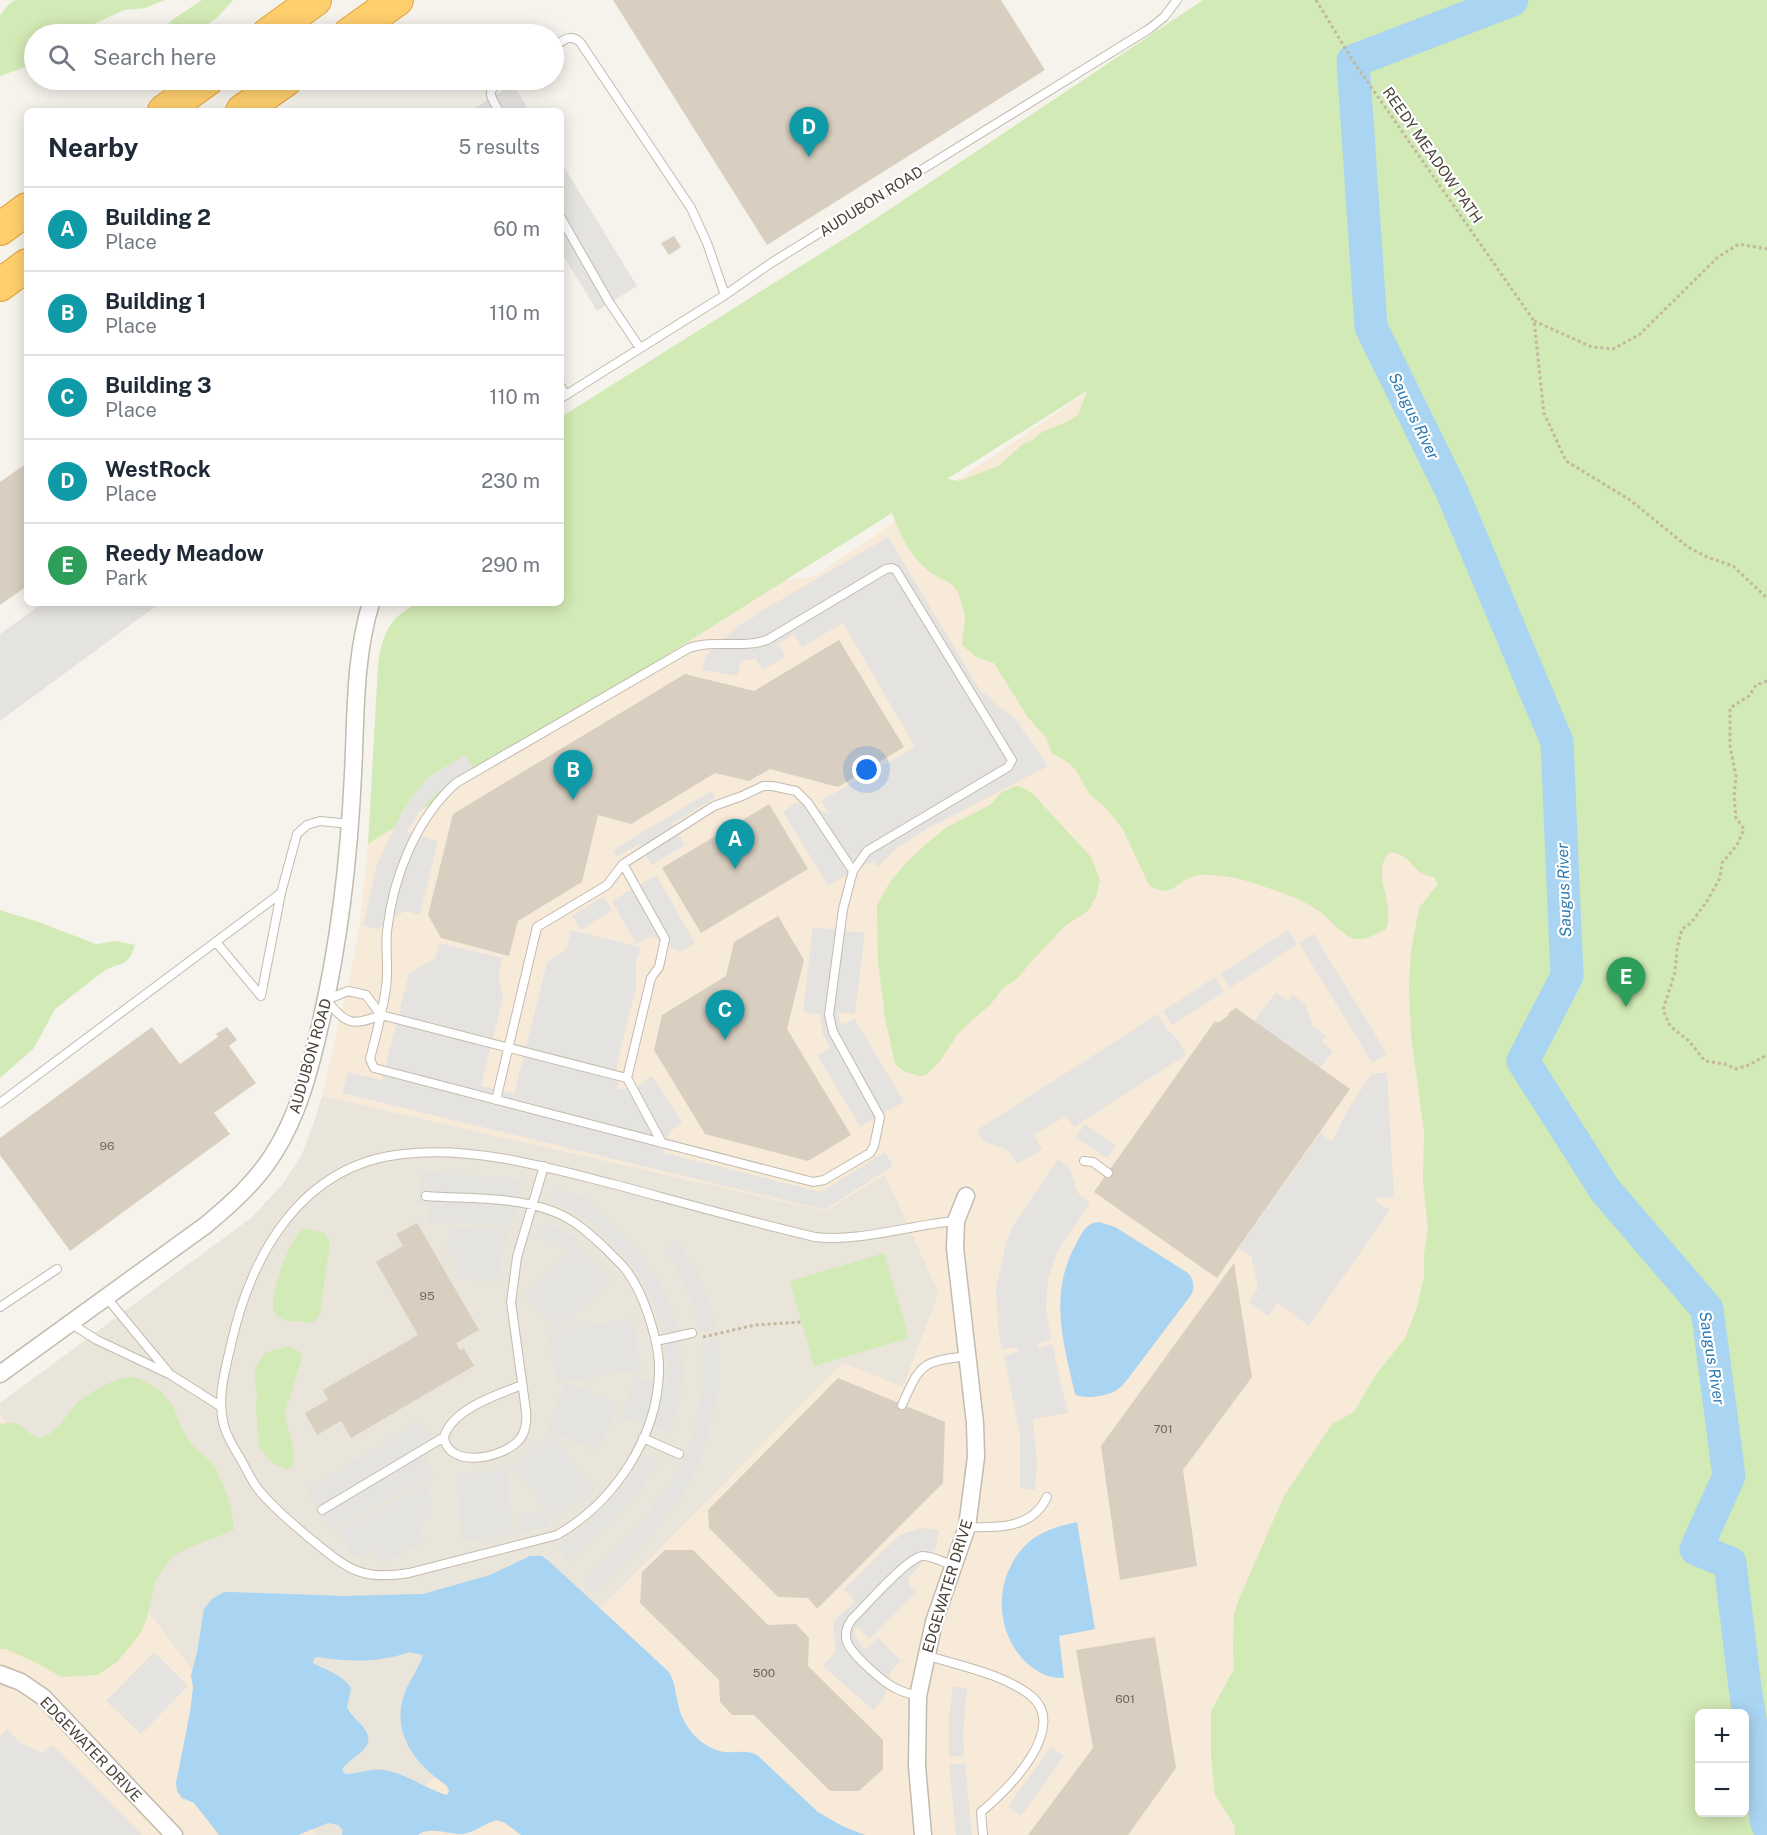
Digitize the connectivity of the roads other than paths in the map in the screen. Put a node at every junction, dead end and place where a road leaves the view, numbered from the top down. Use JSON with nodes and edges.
{"nodes":[{"id":1,"x":315,"y":0,"type":"edge"},
{"id":2,"x":397,"y":0,"type":"edge"},
{"id":3,"x":1177,"y":0,"type":"edge"},
{"id":4,"x":282,"y":24,"type":"edge"},
{"id":5,"x":363,"y":24,"type":"edge"},
{"id":6,"x":564,"y":41,"type":"edge"},
{"id":7,"x":193,"y":90,"type":"edge"},
{"id":8,"x":272,"y":90,"type":"edge"},
{"id":9,"x":492,"y":90,"type":"edge"},
{"id":10,"x":168,"y":108,"type":"edge"},
{"id":11,"x":246,"y":108,"type":"edge"},
{"id":12,"x":497,"y":108,"type":"edge"},
{"id":13,"x":24,"y":211,"type":"edge"},
{"id":14,"x":564,"y":223,"type":"edge"},
{"id":15,"x":0,"y":229,"type":"edge"},
{"id":16,"x":24,"y":267,"type":"edge"},
{"id":17,"x":0,"y":285,"type":"edge"},
{"id":18,"x":725,"y":295,"type":"junction"},
{"id":19,"x":640,"y":348,"type":"junction"},
{"id":20,"x":564,"y":397,"type":"edge"},
{"id":21,"x":370,"y":606,"type":"edge"},
{"id":22,"x":350,"y":824,"type":"junction"},
{"id":23,"x":623,"y":864,"type":"junction"},
{"id":24,"x":853,"y":871,"type":"junction"},
{"id":25,"x":280,"y":893,"type":"junction"},
{"id":26,"x":216,"y":942,"type":"junction"},
{"id":27,"x":326,"y":1000,"type":"junction"},
{"id":28,"x":381,"y":1015,"type":"junction"},
{"id":29,"x":509,"y":1046,"type":"junction"},
{"id":30,"x":627,"y":1077,"type":"junction"},
{"id":31,"x":496,"y":1100,"type":"junction"},
{"id":32,"x":0,"y":1103,"type":"edge"},
{"id":33,"x":662,"y":1143,"type":"junction"},
{"id":34,"x":1084,"y":1161,"type":"dead end"},
{"id":35,"x":544,"y":1166,"type":"junction"},
{"id":36,"x":1108,"y":1173,"type":"dead end"},
{"id":37,"x":426,"y":1196,"type":"dead end"},
{"id":38,"x":966,"y":1196,"type":"dead end"},
{"id":39,"x":531,"y":1205,"type":"junction"},
{"id":40,"x":956,"y":1221,"type":"junction"},
{"id":41,"x":57,"y":1269,"type":"dead end"},
{"id":42,"x":106,"y":1297,"type":"junction"},
{"id":43,"x":0,"y":1307,"type":"edge"},
{"id":44,"x":70,"y":1323,"type":"junction"},
{"id":45,"x":692,"y":1336,"type":"road end"},
{"id":46,"x":656,"y":1341,"type":"junction"},
{"id":47,"x":968,"y":1356,"type":"junction"},
{"id":48,"x":0,"y":1374,"type":"edge"},
{"id":49,"x":171,"y":1375,"type":"junction"},
{"id":50,"x":522,"y":1385,"type":"junction"},
{"id":51,"x":902,"y":1405,"type":"dead end"},
{"id":52,"x":220,"y":1406,"type":"junction"},
{"id":53,"x":444,"y":1437,"type":"junction"},
{"id":54,"x":643,"y":1438,"type":"junction"},
{"id":55,"x":679,"y":1454,"type":"dead end"},
{"id":56,"x":1047,"y":1497,"type":"dead end"},
{"id":57,"x":322,"y":1510,"type":"dead end"},
{"id":58,"x":967,"y":1527,"type":"junction"},
{"id":59,"x":955,"y":1566,"type":"junction"},
{"id":60,"x":926,"y":1655,"type":"junction"},
{"id":61,"x":0,"y":1674,"type":"edge"},
{"id":62,"x":918,"y":1696,"type":"junction"},
{"id":63,"x":174,"y":1835,"type":"edge"},
{"id":64,"x":923,"y":1835,"type":"edge"},
{"id":65,"x":983,"y":1835,"type":"edge"}],
"edges":[{"from":1,"to":4,"type":"highway"},
{"from":2,"to":5,"type":"highway"},
{"from":3,"to":18,"type":"lane","name":"AUDUBON ROAD"},
{"from":6,"to":18,"type":"lane"},
{"from":7,"to":10,"type":"highway"},
{"from":8,"to":11,"type":"highway"},
{"from":9,"to":12,"type":"lane"},
{"from":13,"to":15,"type":"highway"},
{"from":14,"to":19,"type":"lane"},
{"from":16,"to":17,"type":"highway"},
{"from":18,"to":19,"type":"lane","name":"AUDUBON ROAD"},
{"from":19,"to":20,"type":"lane","name":"AUDUBON ROAD"},
{"from":21,"to":22,"type":"street","name":"AUDUBON ROAD"},
{"from":22,"to":25,"type":"lane"},
{"from":22,"to":27,"type":"street","name":"AUDUBON ROAD"},
{"from":23,"to":24,"type":"lane"},
{"from":23,"to":29,"type":"lane"},
{"from":23,"to":30,"type":"lane"},
{"from":24,"to":28,"type":"lane"},
{"from":24,"to":33,"type":"lane"},
{"from":25,"to":26,"type":"lane"},
{"from":25,"to":26,"type":"lane"},
{"from":26,"to":32,"type":"lane"},
{"from":27,"to":28,"type":"lane"},
{"from":27,"to":28,"type":"lane"},
{"from":27,"to":42,"type":"street","name":"AUDUBON ROAD"},
{"from":28,"to":29,"type":"lane"},
{"from":28,"to":31,"type":"lane"},
{"from":29,"to":30,"type":"lane"},
{"from":29,"to":31,"type":"lane"},
{"from":30,"to":33,"type":"lane"},
{"from":31,"to":33,"type":"lane"},
{"from":34,"to":36,"type":"lane"},
{"from":35,"to":39,"type":"lane"},
{"from":35,"to":40,"type":"lane"},
{"from":35,"to":52,"type":"lane"},
{"from":37,"to":39,"type":"lane"},
{"from":38,"to":40,"type":"street","name":"EDGEWATER DRIVE"},
{"from":39,"to":46,"type":"lane"},
{"from":39,"to":50,"type":"lane"},
{"from":40,"to":47,"type":"street","name":"EDGEWATER DRIVE"},
{"from":41,"to":43,"type":"lane"},
{"from":42,"to":44,"type":"street","name":"AUDUBON ROAD"},
{"from":42,"to":49,"type":"lane"},
{"from":44,"to":48,"type":"street","name":"AUDUBON ROAD"},
{"from":44,"to":49,"type":"lane"},
{"from":45,"to":46,"type":"lane"},
{"from":46,"to":54,"type":"lane"},
{"from":47,"to":51,"type":"lane"},
{"from":47,"to":58,"type":"street","name":"EDGEWATER DRIVE"},
{"from":49,"to":52,"type":"lane"},
{"from":50,"to":53,"type":"lane"},
{"from":50,"to":53,"type":"lane"},
{"from":52,"to":54,"type":"lane"},
{"from":53,"to":57,"type":"lane"},
{"from":54,"to":55,"type":"lane"},
{"from":56,"to":58,"type":"lane"},
{"from":58,"to":59,"type":"street","name":"EDGEWATER DRIVE"},
{"from":59,"to":60,"type":"street","name":"EDGEWATER DRIVE"},
{"from":59,"to":62,"type":"lane"},
{"from":60,"to":62,"type":"street","name":"EDGEWATER DRIVE"},
{"from":60,"to":65,"type":"lane"},
{"from":61,"to":63,"type":"street","name":"EDGEWATER DRIVE"},
{"from":62,"to":64,"type":"street","name":"EDGEWATER DRIVE"}]}
